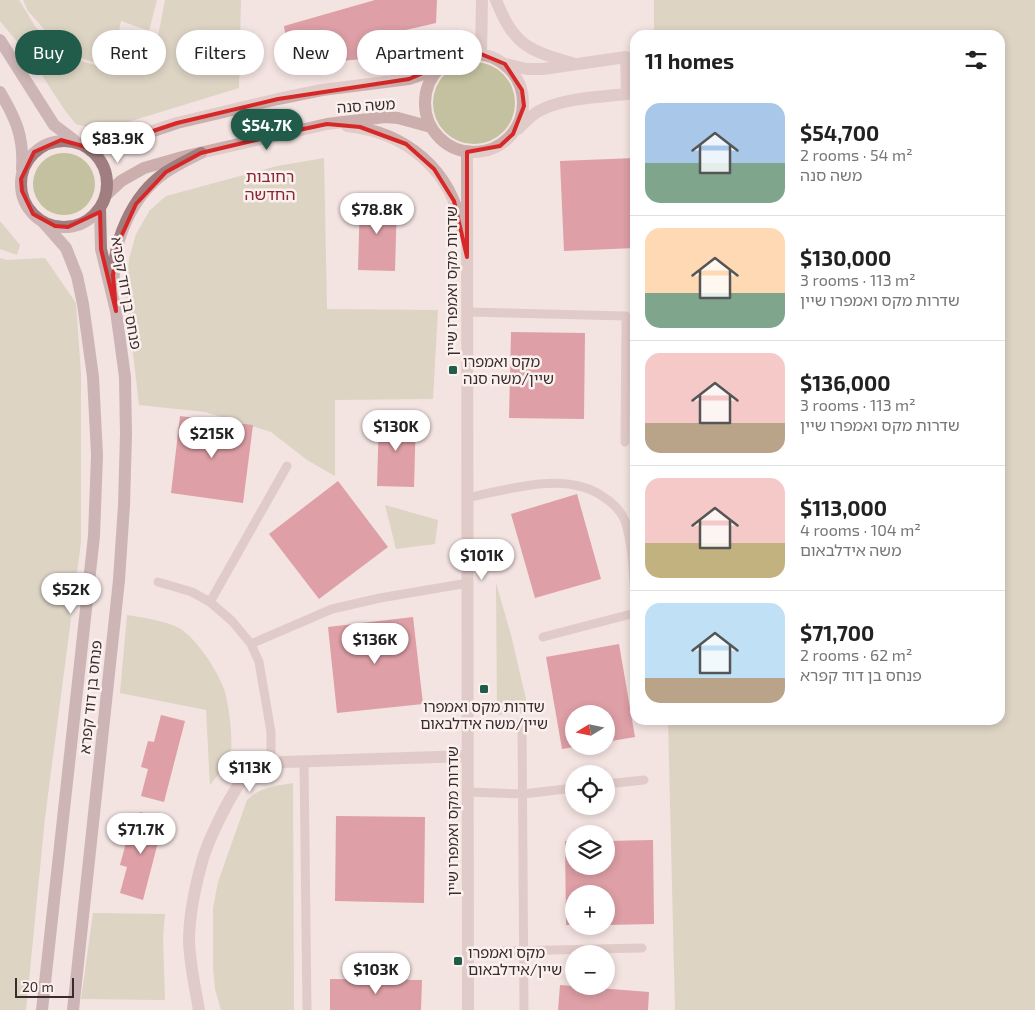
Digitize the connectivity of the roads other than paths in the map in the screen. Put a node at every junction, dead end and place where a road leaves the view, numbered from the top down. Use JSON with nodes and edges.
{"nodes":[{"id":1,"x":482,"y":0,"type":"edge"},
{"id":2,"x":496,"y":0,"type":"edge"},
{"id":3,"x":481,"y":30,"type":"edge"},
{"id":4,"x":0,"y":40,"type":"edge"},
{"id":5,"x":482,"y":54,"type":"edge"},
{"id":6,"x":505,"y":64,"type":"junction"},
{"id":7,"x":576,"y":64,"type":"junction"},
{"id":8,"x":421,"y":75,"type":"edge"},
{"id":9,"x":434,"y":75,"type":"edge"},
{"id":10,"x":0,"y":92,"type":"edge"},
{"id":11,"x":327,"y":124,"type":"junction"},
{"id":12,"x":431,"y":127,"type":"junction"},
{"id":13,"x":513,"y":134,"type":"junction"},
{"id":14,"x":76,"y":142,"type":"junction"},
{"id":15,"x":90,"y":148,"type":"junction"},
{"id":16,"x":467,"y":152,"type":"junction"},
{"id":17,"x":201,"y":153,"type":"junction"},
{"id":18,"x":21,"y":178,"type":"junction"},
{"id":19,"x":106,"y":195,"type":"junction"},
{"id":20,"x":100,"y":208,"type":"junction"},
{"id":21,"x":44,"y":222,"type":"junction"},
{"id":22,"x":467,"y":257,"type":"junction"},
{"id":23,"x":116,"y":311,"type":"junction"},
{"id":24,"x":467,"y":312,"type":"junction"},
{"id":25,"x":625,"y":442,"type":"dead end"},
{"id":26,"x":287,"y":466,"type":"dead end"},
{"id":27,"x":467,"y":498,"type":"junction"},
{"id":28,"x":630,"y":540,"type":"edge"},
{"id":29,"x":158,"y":582,"type":"dead end"},
{"id":30,"x":468,"y":584,"type":"junction"},
{"id":31,"x":210,"y":602,"type":"junction"},
{"id":32,"x":630,"y":614,"type":"edge"},
{"id":33,"x":543,"y":638,"type":"dead end"},
{"id":34,"x":251,"y":644,"type":"junction"},
{"id":35,"x":522,"y":721,"type":"dead end"},
{"id":36,"x":468,"y":756,"type":"junction"},
{"id":37,"x":304,"y":761,"type":"junction"},
{"id":38,"x":271,"y":764,"type":"junction"},
{"id":39,"x":644,"y":780,"type":"dead end"},
{"id":40,"x":615,"y":783,"type":"edge"},
{"id":41,"x":565,"y":789,"type":"edge"},
{"id":42,"x":468,"y":792,"type":"junction"},
{"id":43,"x":523,"y":794,"type":"junction"},
{"id":44,"x":642,"y":948,"type":"dead end"},
{"id":45,"x":523,"y":951,"type":"junction"},
{"id":46,"x":468,"y":952,"type":"junction"},
{"id":47,"x":42,"y":1010,"type":"edge"},
{"id":48,"x":73,"y":1010,"type":"edge"},
{"id":49,"x":199,"y":1010,"type":"edge"},
{"id":50,"x":307,"y":1010,"type":"edge"},
{"id":51,"x":468,"y":1010,"type":"edge"},
{"id":52,"x":524,"y":1010,"type":"edge"}],
"edges":[{"from":1,"to":3,"type":"street"},
{"from":2,"to":7,"type":"street"},
{"from":4,"to":14,"type":"main road"},
{"from":5,"to":6,"type":"street"},
{"from":6,"to":7,"type":"street"},
{"from":6,"to":13,"type":"street"},
{"from":7,"to":13,"type":"street"},
{"from":8,"to":15,"type":"street","name":"משה סנה"},
{"from":9,"to":12,"type":"street"},
{"from":10,"to":18,"type":"main road"},
{"from":11,"to":12,"type":"street","name":"משה סנה"},
{"from":11,"to":17,"type":"street","name":"משה סנה"},
{"from":11,"to":22,"type":"street"},
{"from":12,"to":16,"type":"street"},
{"from":13,"to":16,"type":"street"},
{"from":14,"to":15,"type":"main road"},
{"from":14,"to":18,"type":"main road"},
{"from":15,"to":19,"type":"main road"},
{"from":16,"to":22,"type":"street","name":"שדרות מקס ואמפרו שיין"},
{"from":17,"to":19,"type":"street","name":"משה סנה"},
{"from":17,"to":23,"type":"main road"},
{"from":18,"to":21,"type":"main road"},
{"from":19,"to":20,"type":"main road"},
{"from":20,"to":21,"type":"main road"},
{"from":20,"to":23,"type":"main road","name":"פנחס בן דוד קפרא"},
{"from":21,"to":47,"type":"main road","name":"פנחס בן דוד קפרא"},
{"from":22,"to":24,"type":"street","name":"שדרות מקס ואמפרו שיין"},
{"from":23,"to":48,"type":"main road","name":"פנחס בן דוד קפרא"},
{"from":24,"to":25,"type":"lane"},
{"from":24,"to":27,"type":"street","name":"שדרות מקס ואמפרו שיין"},
{"from":26,"to":31,"type":"lane"},
{"from":27,"to":28,"type":"lane"},
{"from":27,"to":30,"type":"street","name":"שדרות מקס ואמפרו שיין"},
{"from":29,"to":31,"type":"lane"},
{"from":30,"to":34,"type":"lane"},
{"from":30,"to":36,"type":"street","name":"שדרות מקס ואמפרו שיין"},
{"from":31,"to":34,"type":"lane"},
{"from":32,"to":33,"type":"lane"},
{"from":34,"to":38,"type":"lane"},
{"from":35,"to":43,"type":"lane"},
{"from":36,"to":37,"type":"street"},
{"from":36,"to":42,"type":"street","name":"שדרות מקס ואמפרו שיין"},
{"from":37,"to":38,"type":"street"},
{"from":37,"to":50,"type":"lane"},
{"from":38,"to":49,"type":"street"},
{"from":39,"to":40,"type":"lane"},
{"from":41,"to":43,"type":"lane"},
{"from":42,"to":43,"type":"lane"},
{"from":42,"to":46,"type":"street","name":"שדרות מקס ואמפרו שיין"},
{"from":43,"to":45,"type":"lane"},
{"from":44,"to":45,"type":"lane"},
{"from":45,"to":46,"type":"lane"},
{"from":45,"to":52,"type":"lane"},
{"from":46,"to":51,"type":"street","name":"שדרות מקס ואמפרו שיין"}]}
